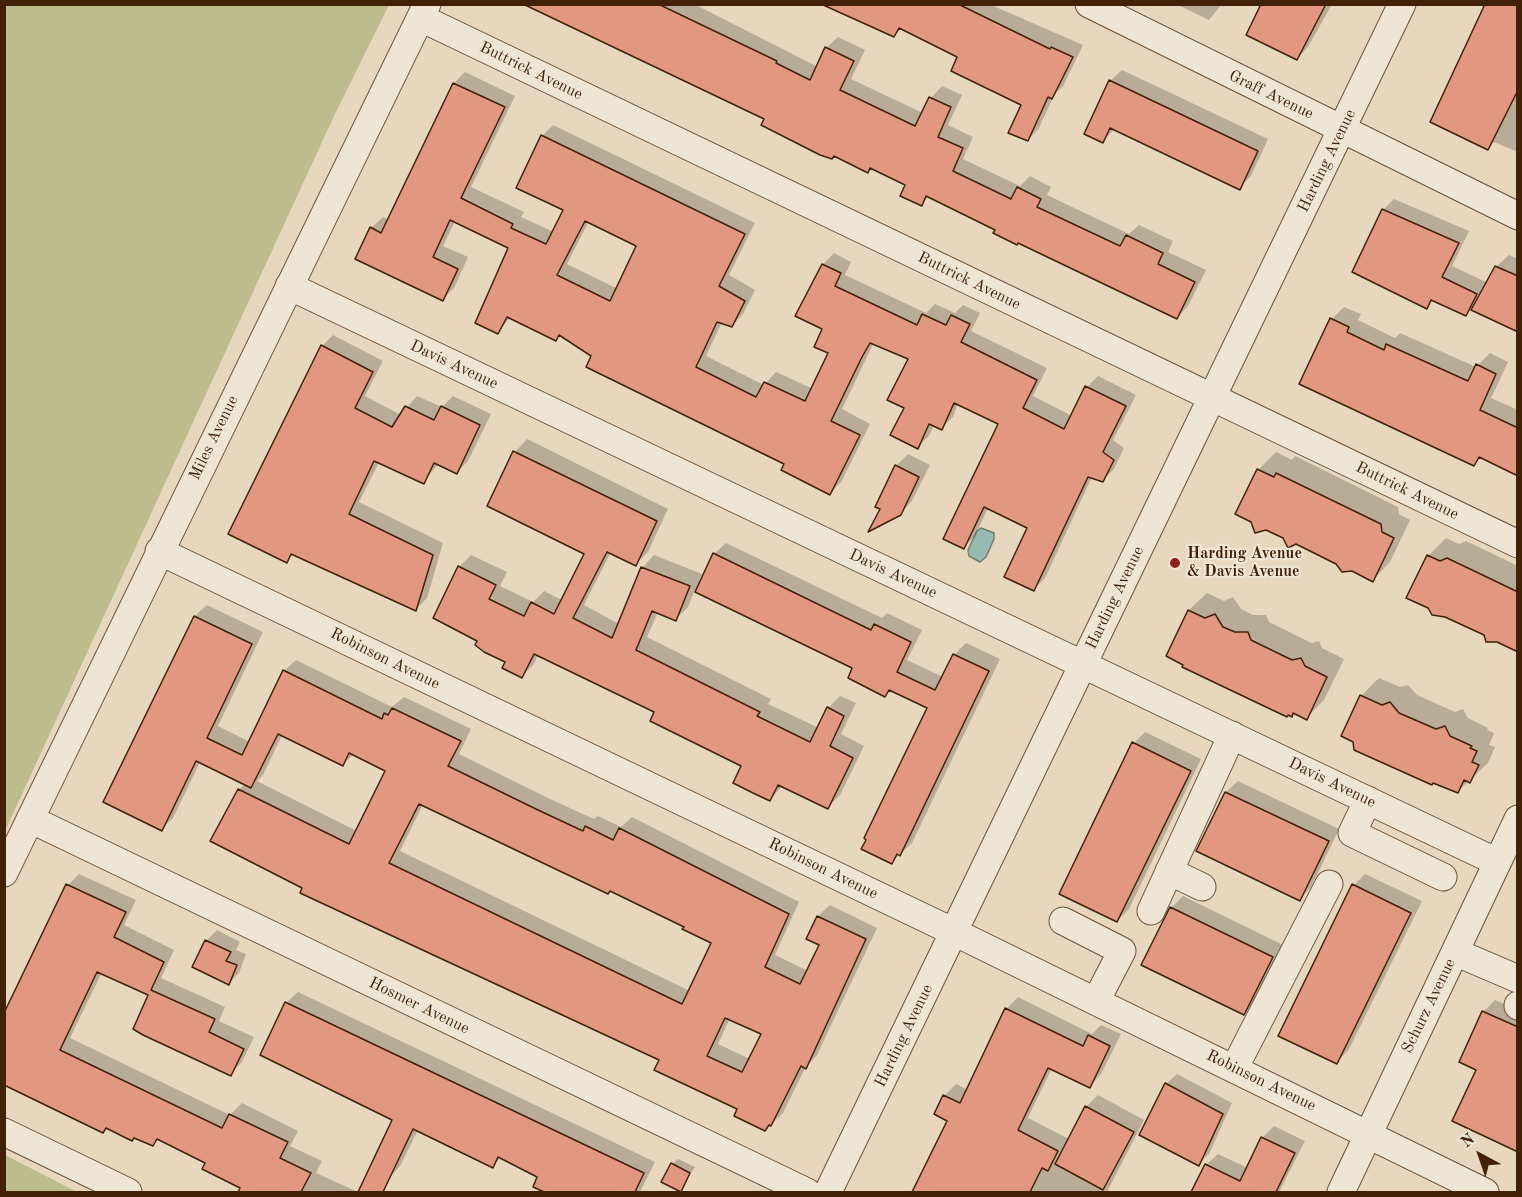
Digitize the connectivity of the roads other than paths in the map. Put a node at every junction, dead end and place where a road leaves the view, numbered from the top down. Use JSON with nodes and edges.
{"nodes":[{"id":1,"x":1089,"y":4,"type":"edge"},
{"id":2,"x":1402,"y":4,"type":"edge"},
{"id":3,"x":424,"y":11,"type":"edge"},
{"id":4,"x":1342,"y":130,"type":"junction"},
{"id":5,"x":1518,"y":216,"type":"edge"},
{"id":6,"x":289,"y":286,"type":"junction"},
{"id":7,"x":1212,"y":397,"type":"junction"},
{"id":8,"x":1518,"y":544,"type":"edge"},
{"id":9,"x":159,"y":551,"type":"junction"},
{"id":10,"x":1083,"y":665,"type":"junction"},
{"id":11,"x":1232,"y":735,"type":"junction"},
{"id":12,"x":1368,"y":800,"type":"junction"},
{"id":13,"x":30,"y":819,"type":"junction"},
{"id":14,"x":1517,"y":820,"type":"edge"},
{"id":15,"x":1497,"y":862,"type":"junction"},
{"id":16,"x":1169,"y":871,"type":"junction"},
{"id":17,"x":4,"y":873,"type":"edge"},
{"id":18,"x":1443,"y":877,"type":"dead end"},
{"id":19,"x":1329,"y":884,"type":"dead end"},
{"id":20,"x":1202,"y":887,"type":"dead end"},
{"id":21,"x":1151,"y":911,"type":"dead end"},
{"id":22,"x":1063,"y":921,"type":"dead end"},
{"id":23,"x":954,"y":932,"type":"junction"},
{"id":24,"x":1455,"y":952,"type":"junction"},
{"id":25,"x":1518,"y":979,"type":"edge"},
{"id":26,"x":1096,"y":1001,"type":"junction"},
{"id":27,"x":1234,"y":1069,"type":"junction"},
{"id":28,"x":4,"y":1132,"type":"edge"},
{"id":29,"x":1368,"y":1134,"type":"junction"},
{"id":30,"x":128,"y":1192,"type":"edge"},
{"id":31,"x":807,"y":1192,"type":"edge"},
{"id":32,"x":828,"y":1192,"type":"edge"},
{"id":33,"x":1341,"y":1192,"type":"edge"},
{"id":34,"x":1485,"y":1192,"type":"edge"}],
"edges":[{"from":1,"to":4,"type":"street","name":"Graff Avenue"},
{"from":2,"to":4,"type":"street","name":"Harding Avenue"},
{"from":3,"to":6,"type":"street","name":"Miles Avenue"},
{"from":3,"to":7,"type":"street","name":"Buttrick Avenue"},
{"from":4,"to":5,"type":"street","name":"Graff Avenue"},
{"from":4,"to":7,"type":"street","name":"Harding Avenue"},
{"from":6,"to":9,"type":"street","name":"Miles Avenue"},
{"from":6,"to":10,"type":"street","name":"Davis Avenue"},
{"from":7,"to":8,"type":"street","name":"Buttrick Avenue"},
{"from":7,"to":10,"type":"street","name":"Harding Avenue"},
{"from":9,"to":13,"type":"street","name":"Miles Avenue"},
{"from":9,"to":23,"type":"street","name":"Robinson Avenue"},
{"from":10,"to":11,"type":"street","name":"Davis Avenue"},
{"from":10,"to":23,"type":"street","name":"Harding Avenue"},
{"from":11,"to":12,"type":"street","name":"Davis Avenue"},
{"from":11,"to":16,"type":"street"},
{"from":12,"to":15,"type":"street","name":"Davis Avenue"},
{"from":12,"to":18,"type":"street"},
{"from":13,"to":17,"type":"street","name":"Miles Avenue"},
{"from":13,"to":31,"type":"street","name":"Hosmer Avenue"},
{"from":14,"to":15,"type":"street","name":"Schurz Avenue"},
{"from":15,"to":24,"type":"street","name":"Schurz Avenue"},
{"from":16,"to":20,"type":"street"},
{"from":16,"to":21,"type":"street"},
{"from":19,"to":27,"type":"street"},
{"from":22,"to":26,"type":"street"},
{"from":23,"to":26,"type":"street","name":"Robinson Avenue"},
{"from":23,"to":32,"type":"street","name":"Harding Avenue"},
{"from":24,"to":25,"type":"street"},
{"from":24,"to":29,"type":"street","name":"Schurz Avenue"},
{"from":26,"to":27,"type":"street","name":"Robinson Avenue"},
{"from":27,"to":29,"type":"street","name":"Robinson Avenue"},
{"from":28,"to":30,"type":"street"},
{"from":29,"to":33,"type":"street","name":"Schurz Avenue"},
{"from":29,"to":34,"type":"street","name":"Robinson Avenue"}]}
